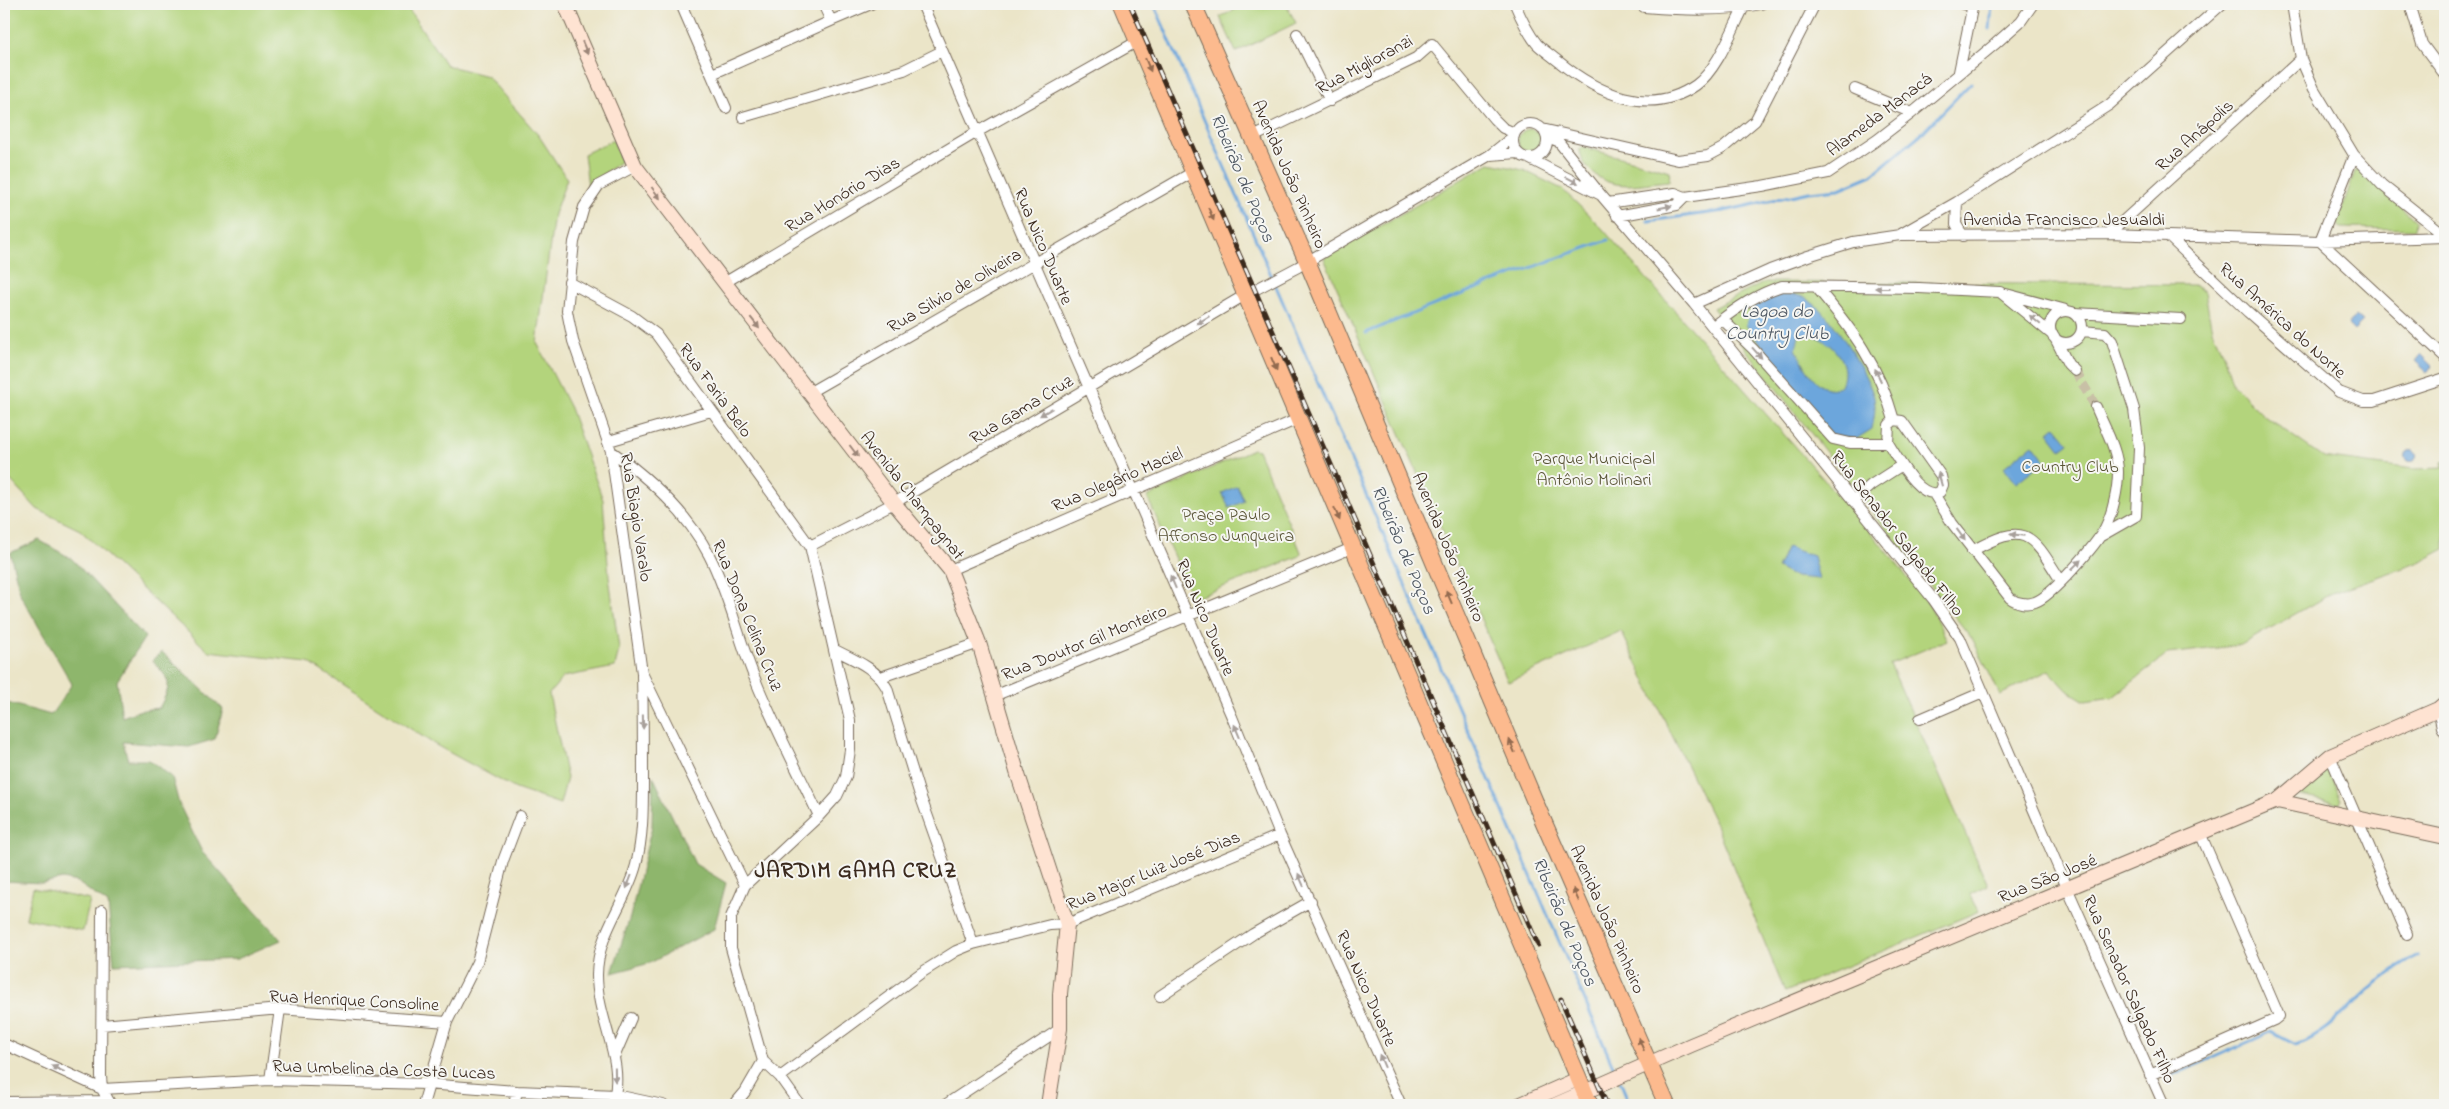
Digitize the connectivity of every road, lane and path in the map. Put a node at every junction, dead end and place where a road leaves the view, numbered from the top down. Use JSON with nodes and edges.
{"nodes":[{"id":1,"x":565,"y":4,"type":"edge"},
{"id":2,"x":681,"y":4,"type":"edge"},
{"id":3,"x":823,"y":4,"type":"edge"},
{"id":4,"x":871,"y":4,"type":"edge"},
{"id":5,"x":922,"y":4,"type":"edge"},
{"id":6,"x":1122,"y":4,"type":"edge"},
{"id":7,"x":1194,"y":4,"type":"edge"},
{"id":8,"x":1515,"y":4,"type":"edge"},
{"id":9,"x":1640,"y":4,"type":"edge"},
{"id":10,"x":1761,"y":4,"type":"edge"},
{"id":11,"x":1815,"y":4,"type":"edge"},
{"id":12,"x":2033,"y":4,"type":"edge"},
{"id":13,"x":2222,"y":4,"type":"edge"},
{"id":14,"x":2292,"y":4,"type":"edge"},
{"id":15,"x":2410,"y":4,"type":"edge"},
{"id":16,"x":1970,"y":5,"type":"edge"},
{"id":17,"x":1744,"y":8,"type":"junction"},
{"id":18,"x":831,"y":21,"type":"junction"},
{"id":19,"x":1297,"y":34,"type":"dead end"},
{"id":20,"x":1138,"y":40,"type":"junction"},
{"id":21,"x":942,"y":51,"type":"junction"},
{"id":22,"x":2302,"y":59,"type":"junction"},
{"id":23,"x":1960,"y":72,"type":"junction"},
{"id":24,"x":712,"y":74,"type":"junction"},
{"id":25,"x":2445,"y":75,"type":"edge"},
{"id":26,"x":1855,"y":89,"type":"dead end"},
{"id":27,"x":1330,"y":101,"type":"junction"},
{"id":28,"x":726,"y":108,"type":"dead end"},
{"id":29,"x":1912,"y":112,"type":"junction"},
{"id":30,"x":743,"y":117,"type":"dead end"},
{"id":31,"x":977,"y":132,"type":"junction"},
{"id":32,"x":1544,"y":133,"type":"junction"},
{"id":33,"x":1514,"y":135,"type":"junction"},
{"id":34,"x":1253,"y":138,"type":"junction"},
{"id":35,"x":1518,"y":153,"type":"junction"},
{"id":36,"x":1490,"y":155,"type":"junction"},
{"id":37,"x":2354,"y":155,"type":"junction"},
{"id":38,"x":1528,"y":158,"type":"junction"},
{"id":39,"x":635,"y":166,"type":"junction"},
{"id":40,"x":1193,"y":172,"type":"junction"},
{"id":41,"x":1601,"y":195,"type":"junction"},
{"id":42,"x":1685,"y":197,"type":"junction"},
{"id":43,"x":1957,"y":202,"type":"junction"},
{"id":44,"x":1608,"y":203,"type":"junction"},
{"id":45,"x":1617,"y":216,"type":"junction"},
{"id":46,"x":2109,"y":234,"type":"junction"},
{"id":47,"x":1900,"y":235,"type":"junction"},
{"id":48,"x":1963,"y":236,"type":"junction"},
{"id":49,"x":2168,"y":236,"type":"junction"},
{"id":50,"x":2445,"y":236,"type":"edge"},
{"id":51,"x":2320,"y":240,"type":"junction"},
{"id":52,"x":1307,"y":261,"type":"junction"},
{"id":53,"x":1034,"y":262,"type":"junction"},
{"id":54,"x":569,"y":282,"type":"junction"},
{"id":55,"x":724,"y":283,"type":"junction"},
{"id":56,"x":1816,"y":288,"type":"junction"},
{"id":57,"x":2000,"y":292,"type":"junction"},
{"id":58,"x":1245,"y":295,"type":"junction"},
{"id":59,"x":1694,"y":304,"type":"junction"},
{"id":60,"x":2072,"y":312,"type":"junction"},
{"id":61,"x":2181,"y":319,"type":"dead end"},
{"id":62,"x":1722,"y":320,"type":"junction"},
{"id":63,"x":1712,"y":326,"type":"junction"},
{"id":64,"x":2082,"y":331,"type":"junction"},
{"id":65,"x":2054,"y":336,"type":"junction"},
{"id":66,"x":2445,"y":357,"type":"edge"},
{"id":67,"x":2075,"y":371,"type":"tunnel mouth"},
{"id":68,"x":2445,"y":378,"type":"edge"},
{"id":69,"x":1088,"y":388,"type":"junction"},
{"id":70,"x":810,"y":392,"type":"junction"},
{"id":71,"x":2096,"y":407,"type":"tunnel mouth"},
{"id":72,"x":710,"y":411,"type":"junction"},
{"id":73,"x":1298,"y":419,"type":"junction"},
{"id":74,"x":1894,"y":420,"type":"junction"},
{"id":75,"x":1888,"y":443,"type":"junction"},
{"id":76,"x":610,"y":446,"type":"junction"},
{"id":77,"x":1902,"y":465,"type":"junction"},
{"id":78,"x":1133,"y":490,"type":"junction"},
{"id":79,"x":1934,"y":494,"type":"junction"},
{"id":80,"x":1853,"y":501,"type":"junction"},
{"id":81,"x":894,"y":503,"type":"junction"},
{"id":82,"x":2100,"y":536,"type":"junction"},
{"id":83,"x":810,"y":546,"type":"junction"},
{"id":84,"x":1352,"y":548,"type":"junction"},
{"id":85,"x":1972,"y":551,"type":"junction"},
{"id":86,"x":950,"y":570,"type":"junction"},
{"id":87,"x":2061,"y":580,"type":"junction"},
{"id":88,"x":1188,"y":617,"type":"junction"},
{"id":89,"x":979,"y":643,"type":"junction"},
{"id":90,"x":835,"y":650,"type":"junction"},
{"id":91,"x":642,"y":673,"type":"junction"},
{"id":92,"x":881,"y":677,"type":"junction"},
{"id":93,"x":1984,"y":692,"type":"junction"},
{"id":94,"x":994,"y":696,"type":"junction"},
{"id":95,"x":2442,"y":706,"type":"edge"},
{"id":96,"x":1920,"y":719,"type":"dead end"},
{"id":97,"x":2445,"y":732,"type":"edge"},
{"id":98,"x":2330,"y":756,"type":"junction"},
{"id":99,"x":2277,"y":801,"type":"junction"},
{"id":100,"x":520,"y":816,"type":"dead end"},
{"id":101,"x":819,"y":816,"type":"junction"},
{"id":102,"x":2359,"y":820,"type":"junction"},
{"id":103,"x":1280,"y":834,"type":"junction"},
{"id":104,"x":2201,"y":835,"type":"junction"},
{"id":105,"x":2445,"y":837,"type":"edge"},
{"id":106,"x":746,"y":885,"type":"junction"},
{"id":107,"x":2068,"y":890,"type":"junction"},
{"id":108,"x":1310,"y":901,"type":"junction"},
{"id":109,"x":102,"y":910,"type":"dead end"},
{"id":110,"x":1067,"y":924,"type":"junction"},
{"id":111,"x":2407,"y":934,"type":"dead end"},
{"id":112,"x":974,"y":944,"type":"junction"},
{"id":113,"x":1160,"y":996,"type":"dead end"},
{"id":114,"x":280,"y":1009,"type":"junction"},
{"id":115,"x":631,"y":1018,"type":"dead end"},
{"id":116,"x":447,"y":1022,"type":"junction"},
{"id":117,"x":102,"y":1025,"type":"junction"},
{"id":118,"x":1060,"y":1030,"type":"junction"},
{"id":119,"x":4,"y":1044,"type":"edge"},
{"id":120,"x":615,"y":1054,"type":"junction"},
{"id":121,"x":764,"y":1061,"type":"junction"},
{"id":122,"x":1643,"y":1066,"type":"junction"},
{"id":123,"x":2150,"y":1075,"type":"junction"},
{"id":124,"x":780,"y":1077,"type":"junction"},
{"id":125,"x":270,"y":1080,"type":"junction"},
{"id":126,"x":427,"y":1084,"type":"junction"},
{"id":127,"x":102,"y":1089,"type":"junction"},
{"id":128,"x":1588,"y":1090,"type":"edge"},
{"id":129,"x":517,"y":1091,"type":"junction"},
{"id":130,"x":614,"y":1100,"type":"edge"},
{"id":131,"x":4,"y":1102,"type":"edge"},
{"id":132,"x":110,"y":1103,"type":"edge"},
{"id":133,"x":423,"y":1105,"type":"edge"},
{"id":134,"x":514,"y":1105,"type":"edge"},
{"id":135,"x":663,"y":1105,"type":"edge"},
{"id":136,"x":734,"y":1105,"type":"edge"},
{"id":137,"x":800,"y":1105,"type":"edge"},
{"id":138,"x":945,"y":1105,"type":"edge"},
{"id":139,"x":1048,"y":1105,"type":"edge"},
{"id":140,"x":1401,"y":1105,"type":"edge"},
{"id":141,"x":1519,"y":1105,"type":"edge"},
{"id":142,"x":1555,"y":1105,"type":"edge"},
{"id":143,"x":1667,"y":1105,"type":"edge"},
{"id":144,"x":2164,"y":1105,"type":"edge"}],
"edges":[{"from":1,"to":39,"type":"street","name":"Avenida Champagnat","one_way":true},
{"from":2,"to":24,"type":"street"},
{"from":3,"to":18,"type":"street"},
{"from":4,"to":18,"type":"street"},
{"from":5,"to":21,"type":"street","name":"Rua Nico Duarte"},
{"from":6,"to":20,"type":"main road"},
{"from":7,"to":34,"type":"main road","name":"Avenida João Pinheiro"},
{"from":8,"to":17,"type":"street"},
{"from":9,"to":17,"type":"street"},
{"from":10,"to":17,"type":"street"},
{"from":11,"to":32,"type":"street"},
{"from":12,"to":23,"type":"street","name":"Alameda Manacá"},
{"from":13,"to":43,"type":"street"},
{"from":14,"to":22,"type":"street"},
{"from":15,"to":25,"type":"street"},
{"from":16,"to":23,"type":"street"},
{"from":18,"to":24,"type":"street"},
{"from":19,"to":27,"type":"street"},
{"from":20,"to":31,"type":"street","name":"Rua Honório Dias"},
{"from":20,"to":40,"type":"main road","one_way":true},
{"from":21,"to":30,"type":"street"},
{"from":21,"to":31,"type":"street","name":"Rua Nico Duarte"},
{"from":22,"to":37,"type":"street"},
{"from":22,"to":46,"type":"street","name":"Rua Anápolis"},
{"from":23,"to":29,"type":"street","name":"Alameda Manacá"},
{"from":24,"to":28,"type":"street"},
{"from":26,"to":29,"type":"street"},
{"from":27,"to":33,"type":"street","name":"Rua Miglioranzi"},
{"from":27,"to":34,"type":"street","name":"Rua Miglioranzi"},
{"from":29,"to":42,"type":"street","name":"Alameda Manacá"},
{"from":31,"to":53,"type":"street","name":"Rua Nico Duarte"},
{"from":31,"to":55,"type":"street","name":"Rua Honório Dias"},
{"from":32,"to":33,"type":"street"},
{"from":32,"to":38,"type":"street"},
{"from":32,"to":41,"type":"street","name":"Rua Senador Salgado Filho"},
{"from":33,"to":35,"type":"street"},
{"from":33,"to":36,"type":"street","name":"Rua Gama Cruz"},
{"from":34,"to":52,"type":"main road","name":"Avenida João Pinheiro"},
{"from":35,"to":36,"type":"street"},
{"from":35,"to":38,"type":"street"},
{"from":36,"to":52,"type":"street","name":"Rua Gama Cruz"},
{"from":37,"to":50,"type":"street"},
{"from":37,"to":51,"type":"street"},
{"from":38,"to":41,"type":"street","one_way":true},
{"from":39,"to":54,"type":"street","name":"Rua Biagio Varalo"},
{"from":39,"to":55,"type":"street","name":"Avenida Champagnat","one_way":true},
{"from":40,"to":53,"type":"street","name":"Rua Silvio de Oliveira"},
{"from":40,"to":58,"type":"main road","one_way":true},
{"from":41,"to":44,"type":"street","name":"Rua Senador Salgado Filho"},
{"from":42,"to":44,"type":"street","name":"Alameda Manacá"},
{"from":45,"to":42,"type":"street","name":"Alameda Manacá","one_way":true},
{"from":43,"to":47,"type":"street"},
{"from":43,"to":48,"type":"street"},
{"from":44,"to":45,"type":"street","name":"Rua Senador Salgado Filho"},
{"from":45,"to":59,"type":"street","name":"Rua Senador Salgado Filho"},
{"from":46,"to":48,"type":"street","name":"Avenida Francisco Jesualdi"},
{"from":46,"to":49,"type":"street","name":"Avenida Francisco Jesualdi"},
{"from":47,"to":48,"type":"street","name":"Avenida Francisco Jesualdi"},
{"from":47,"to":59,"type":"street","name":"Avenida Francisco Jesualdi"},
{"from":49,"to":51,"type":"street","name":"Avenida Francisco Jesualdi"},
{"from":49,"to":68,"type":"street","name":"Rua América do Norte"},
{"from":50,"to":51,"type":"street","name":"Avenida Francisco Jesualdi"},
{"from":51,"to":66,"type":"street"},
{"from":52,"to":58,"type":"street","name":"Rua Gama Cruz"},
{"from":122,"to":52,"type":"main road","name":"Avenida João Pinheiro","one_way":true},
{"from":53,"to":69,"type":"street","name":"Rua Nico Duarte"},
{"from":53,"to":70,"type":"street","name":"Rua Silvio de Oliveira"},
{"from":54,"to":72,"type":"street","name":"Rua Faria Belo"},
{"from":54,"to":76,"type":"street","name":"Rua Biagio Varalo"},
{"from":55,"to":70,"type":"street","name":"Avenida Champagnat","one_way":true},
{"from":57,"to":56,"type":"street","one_way":true},
{"from":56,"to":62,"type":"street"},
{"from":74,"to":56,"type":"street","one_way":true},
{"from":57,"to":60,"type":"street"},
{"from":65,"to":57,"type":"street","one_way":true},
{"from":58,"to":69,"type":"street","name":"Rua Gama Cruz","one_way":true},
{"from":58,"to":73,"type":"main road","one_way":true},
{"from":59,"to":63,"type":"street","name":"Rua Senador Salgado Filho"},
{"from":60,"to":61,"type":"street"},
{"from":60,"to":64,"type":"street"},
{"from":60,"to":65,"type":"street"},
{"from":62,"to":63,"type":"street"},
{"from":62,"to":75,"type":"street","one_way":true},
{"from":63,"to":80,"type":"street","name":"Rua Senador Salgado Filho"},
{"from":64,"to":65,"type":"street"},
{"from":64,"to":82,"type":"street"},
{"from":65,"to":67,"type":"street"},
{"from":69,"to":78,"type":"street","name":"Rua Nico Duarte"},
{"from":69,"to":81,"type":"street","name":"Rua Gama Cruz","one_way":true},
{"from":70,"to":81,"type":"street","name":"Avenida Champagnat","one_way":true},
{"from":71,"to":82,"type":"street"},
{"from":72,"to":76,"type":"street"},
{"from":72,"to":83,"type":"street","name":"Rua Faria Belo"},
{"from":73,"to":78,"type":"street","name":"Rua Olegário Maciel"},
{"from":73,"to":84,"type":"main road","one_way":true},
{"from":74,"to":75,"type":"street"},
{"from":79,"to":74,"type":"street","one_way":true},
{"from":75,"to":77,"type":"street"},
{"from":76,"to":91,"type":"street","name":"Rua Biagio Varalo"},
{"from":76,"to":101,"type":"street","name":"Rua Dona Celina Cruz"},
{"from":77,"to":79,"type":"street"},
{"from":77,"to":80,"type":"street"},
{"from":78,"to":86,"type":"street","name":"Rua Olegário Maciel"},
{"from":88,"to":78,"type":"street","name":"Rua Nico Duarte","one_way":true},
{"from":79,"to":85,"type":"street","one_way":true},
{"from":80,"to":93,"type":"street","name":"Rua Senador Salgado Filho"},
{"from":81,"to":83,"type":"street","name":"Rua Gama Cruz"},
{"from":81,"to":86,"type":"street","name":"Avenida Champagnat"},
{"from":87,"to":82,"type":"street","one_way":true},
{"from":83,"to":90,"type":"street"},
{"from":84,"to":88,"type":"street","name":"Rua Doutor Gil Monteiro"},
{"from":84,"to":128,"type":"main road"},
{"from":87,"to":85,"type":"street","one_way":true},
{"from":85,"to":87,"type":"street"},
{"from":86,"to":89,"type":"street","name":"Avenida Champagnat"},
{"from":88,"to":94,"type":"street","name":"Rua Doutor Gil Monteiro"},
{"from":103,"to":88,"type":"street","name":"Rua Nico Duarte","one_way":true},
{"from":89,"to":92,"type":"street"},
{"from":89,"to":94,"type":"street","name":"Avenida Champagnat"},
{"from":90,"to":92,"type":"street"},
{"from":90,"to":101,"type":"street"},
{"from":91,"to":106,"type":"street","name":"Rua Biagio Varalo"},
{"from":91,"to":120,"type":"street","one_way":true},
{"from":92,"to":112,"type":"street"},
{"from":93,"to":96,"type":"street"},
{"from":93,"to":107,"type":"street","name":"Rua Senador Salgado Filho"},
{"from":94,"to":110,"type":"street","name":"Avenida Champagnat"},
{"from":95,"to":97,"type":"street"},
{"from":95,"to":98,"type":"street","name":"Rua São José"},
{"from":98,"to":99,"type":"street","name":"Rua São José"},
{"from":98,"to":102,"type":"street"},
{"from":99,"to":102,"type":"street"},
{"from":99,"to":104,"type":"street","name":"Rua São José"},
{"from":100,"to":116,"type":"street","name":"Rua Henrique Consoline"},
{"from":101,"to":106,"type":"street"},
{"from":102,"to":105,"type":"street"},
{"from":102,"to":111,"type":"street"},
{"from":108,"to":103,"type":"street","name":"Rua Nico Duarte","one_way":true},
{"from":103,"to":110,"type":"street","name":"Rua Major Luiz José Dias"},
{"from":104,"to":107,"type":"street","name":"Rua São José"},
{"from":104,"to":123,"type":"street"},
{"from":106,"to":121,"type":"street"},
{"from":107,"to":122,"type":"street","name":"Rua São José"},
{"from":107,"to":123,"type":"street","name":"Rua Senador Salgado Filho"},
{"from":108,"to":113,"type":"street"},
{"from":140,"to":108,"type":"street","name":"Rua Nico Duarte","one_way":true},
{"from":109,"to":117,"type":"street"},
{"from":110,"to":112,"type":"street","name":"Rua Major Luiz José Dias"},
{"from":110,"to":118,"type":"street","name":"Avenida Champagnat"},
{"from":112,"to":124,"type":"street","name":"Rua Major Luiz José Dias"},
{"from":114,"to":116,"type":"street","name":"Rua Henrique Consoline"},
{"from":114,"to":117,"type":"street","name":"Rua Henrique Consoline"},
{"from":114,"to":125,"type":"street"},
{"from":115,"to":120,"type":"street"},
{"from":116,"to":126,"type":"street"},
{"from":117,"to":127,"type":"street"},
{"from":118,"to":138,"type":"street"},
{"from":118,"to":139,"type":"street","name":"Avenida Champagnat"},
{"from":127,"to":119,"type":"street","one_way":true},
{"from":120,"to":130,"type":"street","one_way":true},
{"from":121,"to":124,"type":"street"},
{"from":121,"to":136,"type":"street"},
{"from":122,"to":128,"type":"street","name":"Rua São José"},
{"from":122,"to":143,"type":"main road","name":"Avenida João Pinheiro"},
{"from":123,"to":144,"type":"street","name":"Rua Senador Salgado Filho"},
{"from":124,"to":137,"type":"street"},
{"from":125,"to":126,"type":"street","name":"Rua Umbelina da Costa Lucas"},
{"from":125,"to":127,"type":"street","name":"Rua Umbelina da Costa Lucas"},
{"from":126,"to":129,"type":"street","name":"Rua Umbelina da Costa Lucas"},
{"from":126,"to":133,"type":"street"},
{"from":127,"to":132,"type":"street"},
{"from":128,"to":141,"type":"street"},
{"from":128,"to":142,"type":"street"},
{"from":129,"to":130,"type":"street","name":"Rua Umbelina da Costa Lucas"},
{"from":129,"to":134,"type":"street"},
{"from":130,"to":135,"type":"street","name":"Rua Umbelina da Costa Lucas"},
{"from":131,"to":132,"type":"street"}]}
